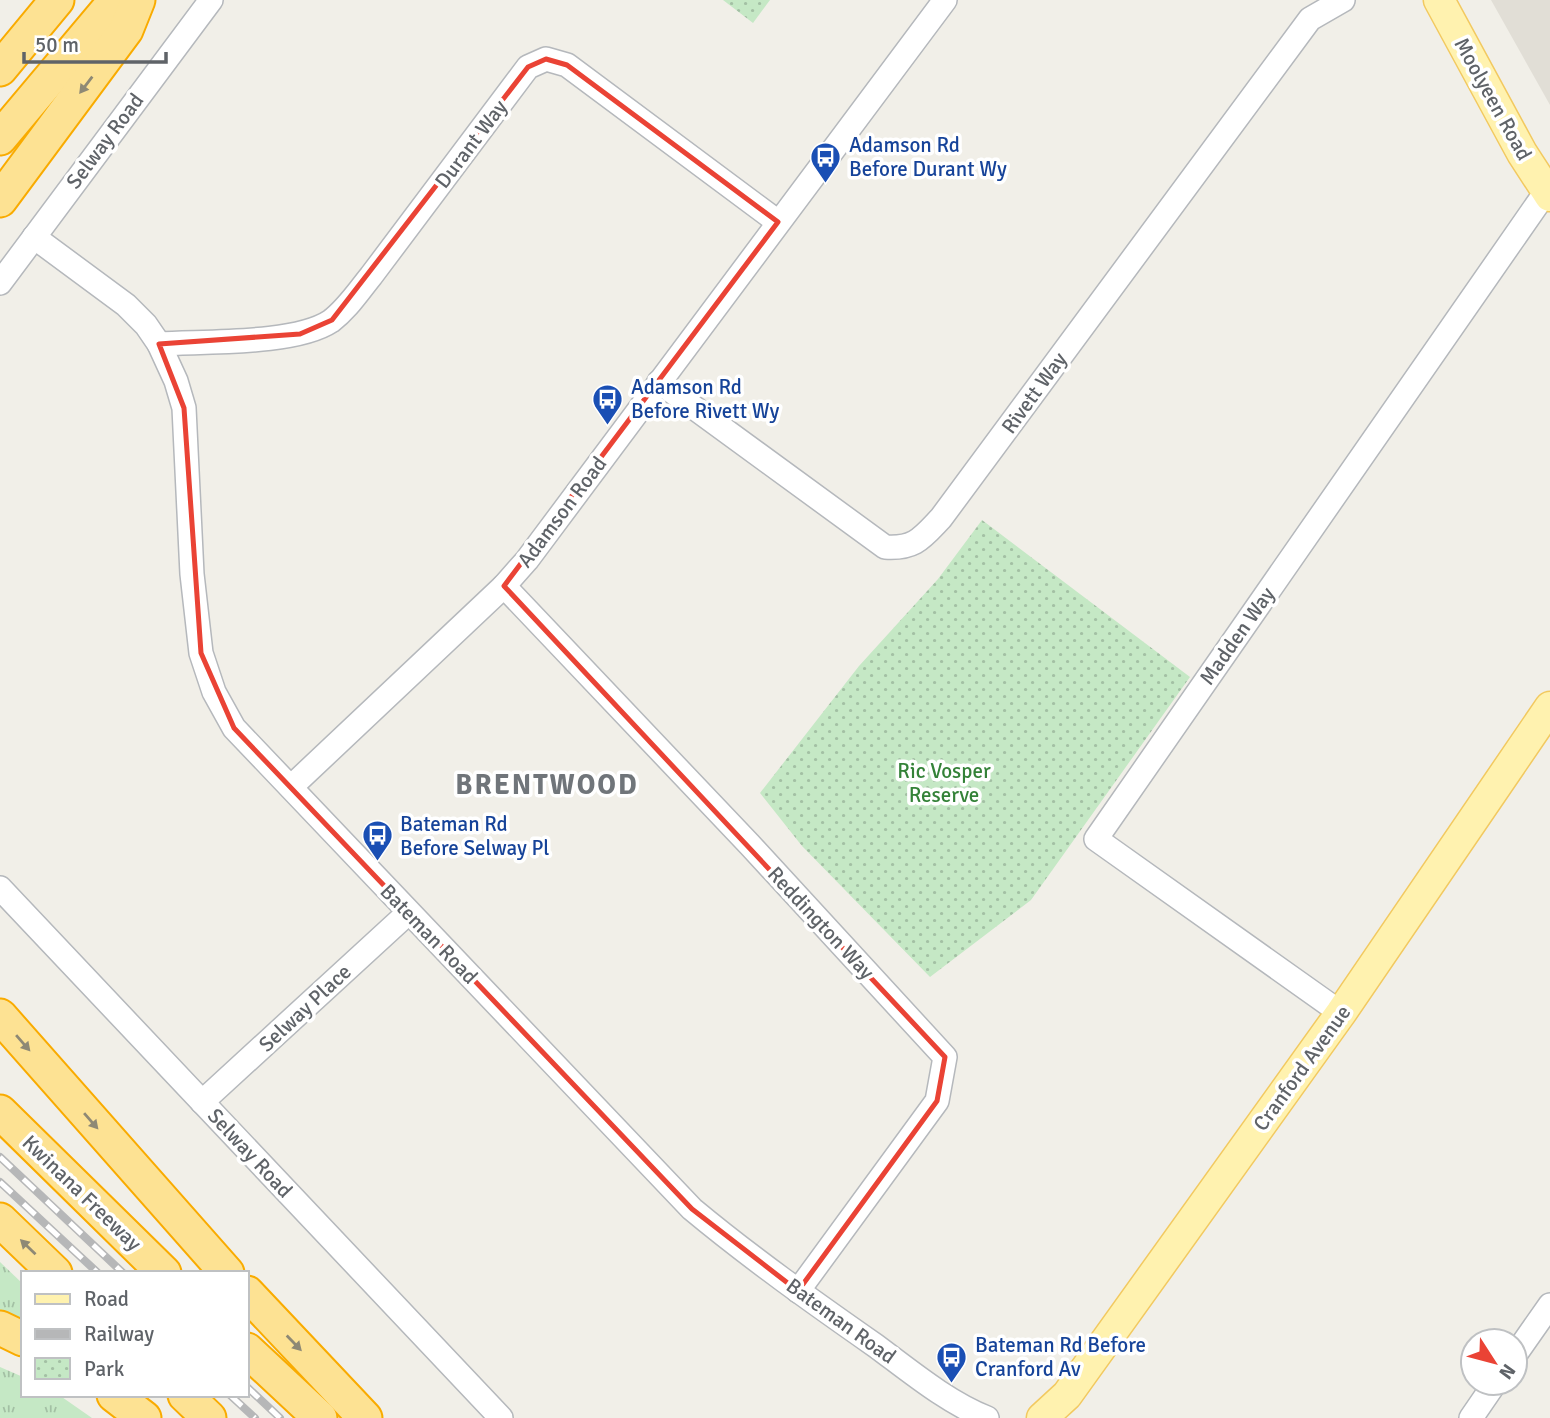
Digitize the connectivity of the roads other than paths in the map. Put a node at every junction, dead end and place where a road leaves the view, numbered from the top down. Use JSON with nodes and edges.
{"nodes":[{"id":1,"x":57,"y":0,"type":"edge"},
{"id":2,"x":116,"y":0,"type":"edge"},
{"id":3,"x":138,"y":0,"type":"edge"},
{"id":4,"x":211,"y":0,"type":"edge"},
{"id":5,"x":945,"y":0,"type":"edge"},
{"id":6,"x":1343,"y":0,"type":"edge"},
{"id":7,"x":1439,"y":0,"type":"edge"},
{"id":8,"x":1458,"y":0,"type":"edge"},
{"id":9,"x":0,"y":69,"type":"edge"},
{"id":10,"x":0,"y":138,"type":"edge"},
{"id":11,"x":1549,"y":185,"type":"edge"},
{"id":12,"x":0,"y":200,"type":"edge"},
{"id":13,"x":778,"y":222,"type":"junction"},
{"id":14,"x":34,"y":237,"type":"junction"},
{"id":15,"x":0,"y":283,"type":"edge"},
{"id":16,"x":159,"y":344,"type":"junction"},
{"id":17,"x":659,"y":382,"type":"junction"},
{"id":18,"x":504,"y":586,"type":"junction"},
{"id":19,"x":1550,"y":707,"type":"edge"},
{"id":20,"x":1541,"y":729,"type":"edge"},
{"id":21,"x":290,"y":787,"type":"junction"},
{"id":22,"x":0,"y":888,"type":"edge"},
{"id":23,"x":408,"y":913,"type":"junction"},
{"id":24,"x":1341,"y":1013,"type":"junction"},
{"id":25,"x":0,"y":1016,"type":"edge"},
{"id":26,"x":202,"y":1102,"type":"junction"},
{"id":27,"x":0,"y":1112,"type":"edge"},
{"id":28,"x":0,"y":1220,"type":"edge"},
{"id":29,"x":53,"y":1271,"type":"edge"},
{"id":30,"x":162,"y":1271,"type":"edge"},
{"id":31,"x":225,"y":1271,"type":"edge"},
{"id":32,"x":798,"y":1291,"type":"junction"},
{"id":33,"x":248,"y":1294,"type":"edge"},
{"id":34,"x":1550,"y":1305,"type":"edge"},
{"id":35,"x":0,"y":1328,"type":"edge"},
{"id":36,"x":1529,"y":1335,"type":"edge"},
{"id":37,"x":21,"y":1338,"type":"edge"},
{"id":38,"x":248,"y":1351,"type":"edge"},
{"id":39,"x":117,"y":1397,"type":"edge"},
{"id":40,"x":187,"y":1397,"type":"edge"},
{"id":41,"x":1486,"y":1397,"type":"edge"},
{"id":42,"x":1064,"y":1407,"type":"edge"},
{"id":43,"x":976,"y":1415,"type":"edge"},
{"id":44,"x":144,"y":1418,"type":"edge"},
{"id":45,"x":209,"y":1418,"type":"edge"},
{"id":46,"x":320,"y":1418,"type":"edge"},
{"id":47,"x":365,"y":1418,"type":"edge"},
{"id":48,"x":501,"y":1418,"type":"edge"},
{"id":49,"x":1042,"y":1418,"type":"edge"},
{"id":50,"x":1471,"y":1418,"type":"edge"}],
"edges":[{"from":1,"to":9,"type":"highway"},
{"from":2,"to":10,"type":"highway"},
{"from":3,"to":12,"type":"highway","one_way":true},
{"from":4,"to":14,"type":"street","name":"Selway Road"},
{"from":5,"to":13,"type":"street","name":"Adamson Road"},
{"from":6,"to":17,"type":"street","name":"Rivett Way"},
{"from":7,"to":11,"type":"main road","name":"Moolyeen Road"},
{"from":8,"to":11,"type":"main road","name":"Moolyeen Road"},
{"from":11,"to":24,"type":"street","name":"Madden Way"},
{"from":13,"to":16,"type":"street","name":"Durant Way"},
{"from":13,"to":17,"type":"street","name":"Adamson Road"},
{"from":14,"to":15,"type":"street","name":"Selway Road"},
{"from":14,"to":16,"type":"street","name":"Bateman Road"},
{"from":16,"to":21,"type":"street","name":"Bateman Road"},
{"from":17,"to":18,"type":"street","name":"Adamson Road"},
{"from":18,"to":21,"type":"street","name":"Adamson Road"},
{"from":18,"to":32,"type":"street","name":"Reddington Way"},
{"from":19,"to":20,"type":"main road","name":"Cranford Avenue"},
{"from":20,"to":24,"type":"main road","name":"Cranford Avenue"},
{"from":21,"to":23,"type":"street","name":"Bateman Road"},
{"from":22,"to":26,"type":"street","name":"Selway Road"},
{"from":23,"to":26,"type":"street","name":"Selway Place"},
{"from":23,"to":32,"type":"street","name":"Bateman Road"},
{"from":24,"to":42,"type":"main road","name":"Cranford Avenue"},
{"from":25,"to":31,"type":"highway","one_way":true},
{"from":26,"to":48,"type":"street","name":"Selway Road"},
{"from":27,"to":30,"type":"highway","name":"Kwinana Freeway"},
{"from":29,"to":28,"type":"highway","one_way":true},
{"from":32,"to":43,"type":"street","name":"Bateman Road"},
{"from":33,"to":47,"type":"highway","one_way":true},
{"from":34,"to":36,"type":"street"},
{"from":35,"to":37,"type":"highway"},
{"from":38,"to":46,"type":"highway"},
{"from":39,"to":44,"type":"highway"},
{"from":40,"to":45,"type":"highway"},
{"from":41,"to":50,"type":"street"},
{"from":42,"to":49,"type":"main road","name":"Cranford Avenue"}]}
